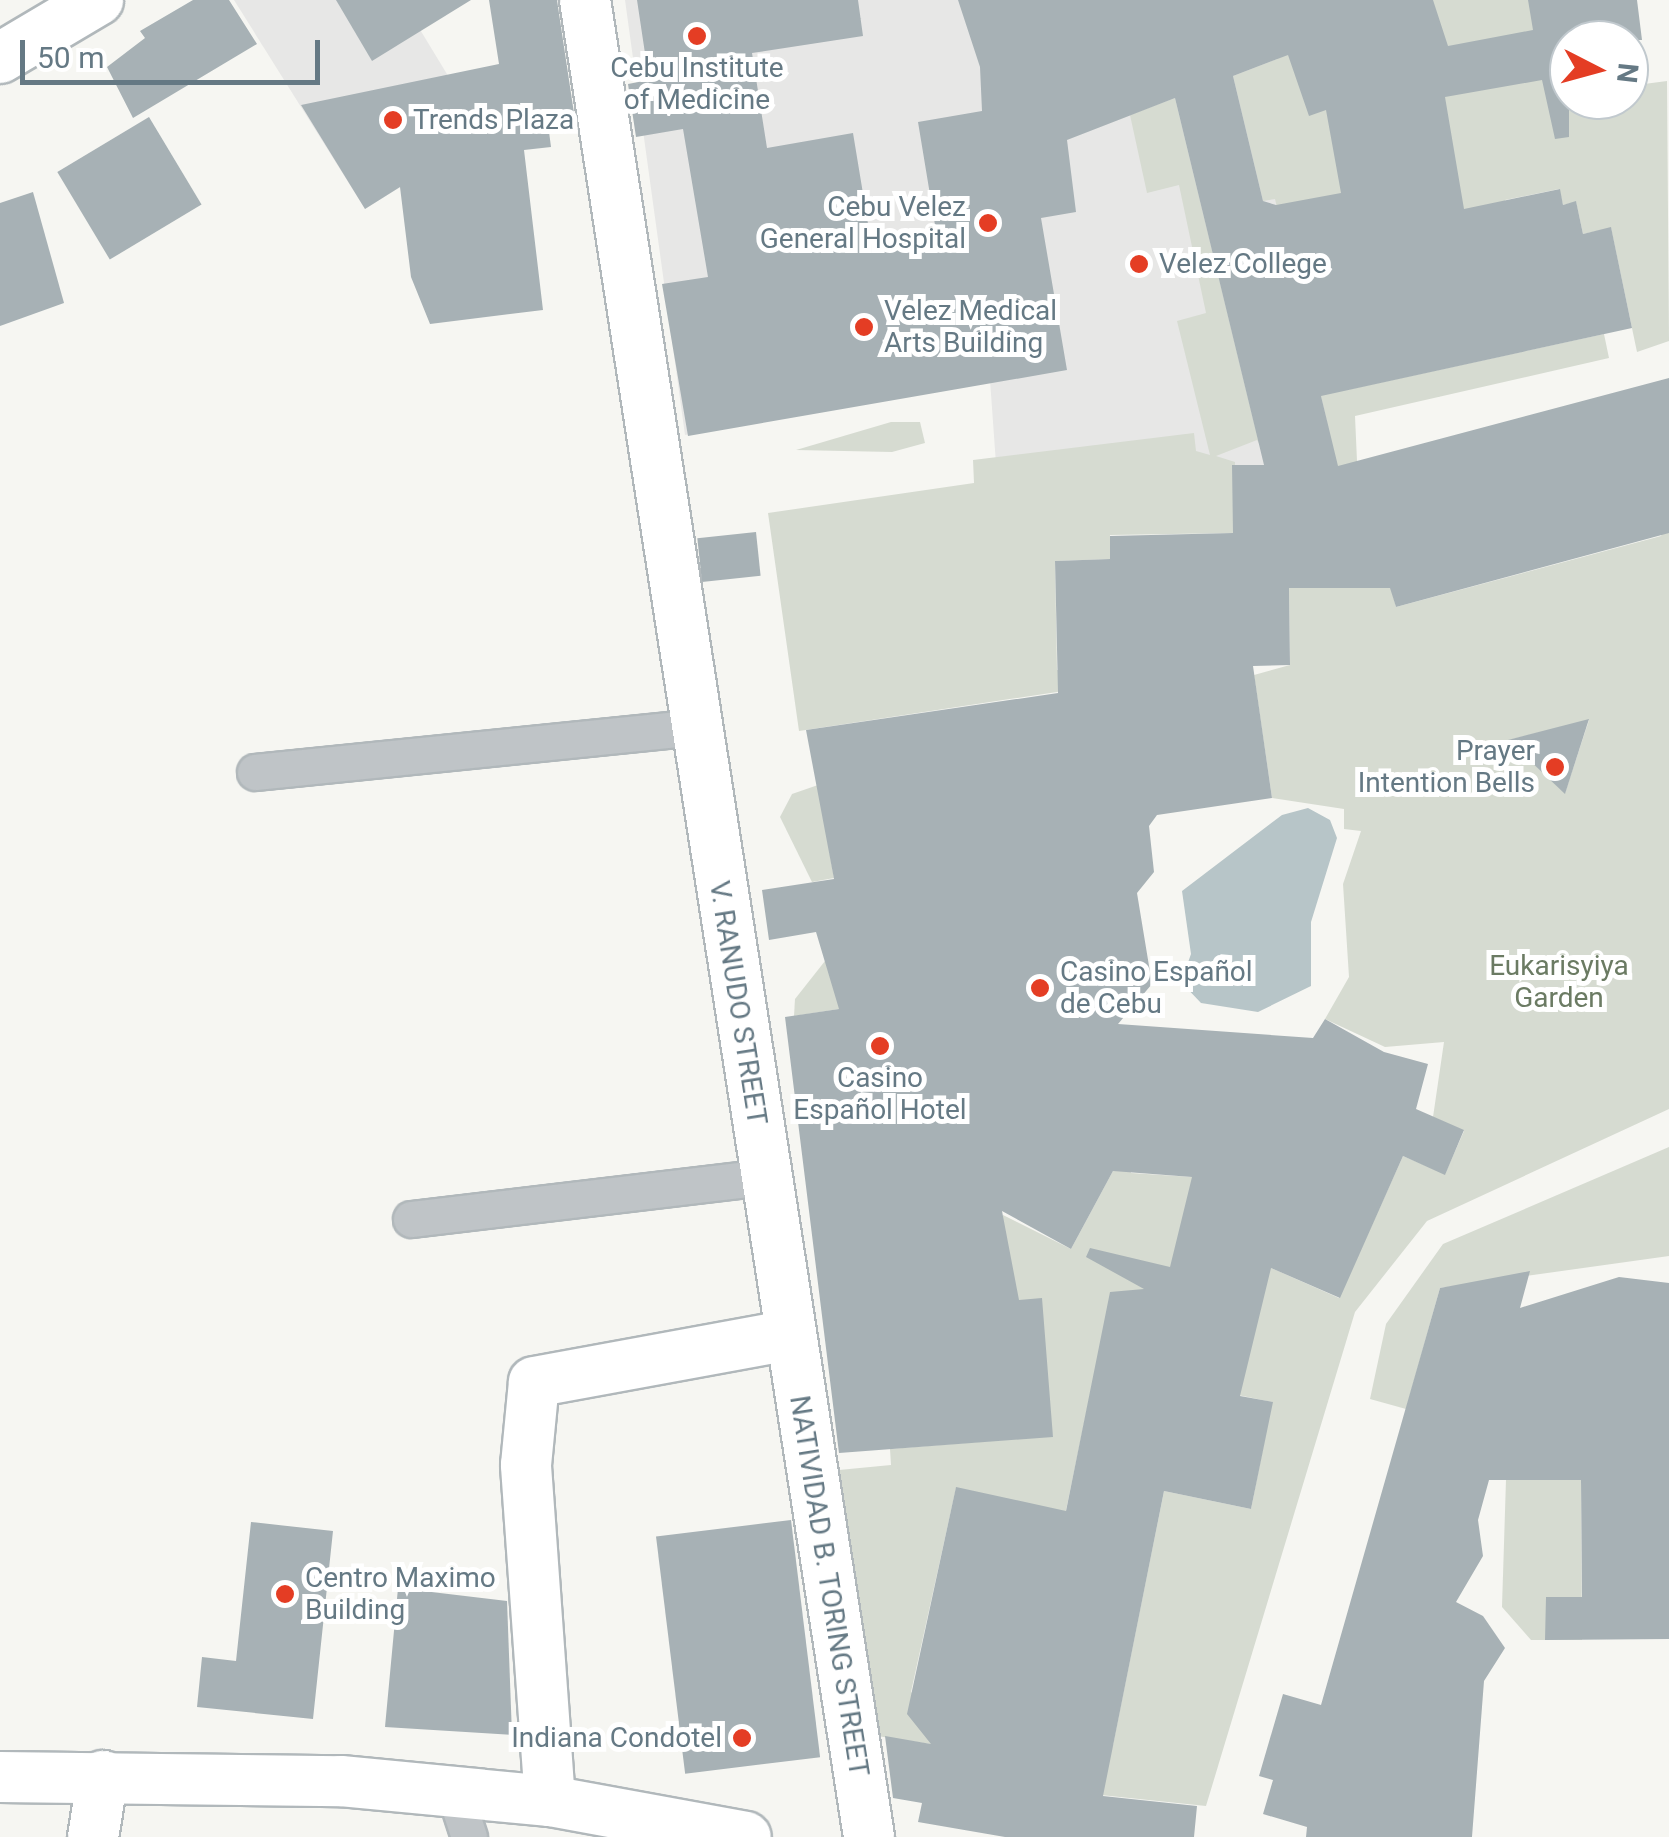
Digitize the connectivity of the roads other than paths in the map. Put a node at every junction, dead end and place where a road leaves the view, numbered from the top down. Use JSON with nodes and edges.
{"nodes":[{"id":1,"x":98,"y":0,"type":"edge"},
{"id":2,"x":585,"y":0,"type":"edge"},
{"id":3,"x":0,"y":58,"type":"edge"},
{"id":4,"x":696,"y":727,"type":"junction"},
{"id":5,"x":255,"y":772,"type":"dead end"},
{"id":6,"x":764,"y":1177,"type":"junction"},
{"id":7,"x":411,"y":1219,"type":"dead end"},
{"id":8,"x":789,"y":1335,"type":"junction"},
{"id":9,"x":103,"y":1776,"type":"junction"},
{"id":10,"x":0,"y":1777,"type":"edge"},
{"id":11,"x":454,"y":1790,"type":"junction"},
{"id":12,"x":550,"y":1801,"type":"junction"},
{"id":13,"x":93,"y":1837,"type":"edge"},
{"id":14,"x":469,"y":1837,"type":"edge"},
{"id":15,"x":746,"y":1837,"type":"edge"},
{"id":16,"x":869,"y":1837,"type":"edge"}],
"edges":[{"from":1,"to":3,"type":"street"},
{"from":2,"to":4,"type":"street","name":"V. RANUDO STREET"},
{"from":4,"to":5,"type":"street"},
{"from":4,"to":6,"type":"street","name":"V. RANUDO STREET"},
{"from":6,"to":7,"type":"street"},
{"from":6,"to":8,"type":"street","name":"V. RANUDO STREET"},
{"from":8,"to":12,"type":"street"},
{"from":8,"to":16,"type":"street","name":"NATIVIDAD B. TORING STREET"},
{"from":9,"to":10,"type":"street"},
{"from":9,"to":11,"type":"street"},
{"from":9,"to":13,"type":"street"},
{"from":11,"to":12,"type":"street"},
{"from":11,"to":14,"type":"street"},
{"from":12,"to":15,"type":"street"}]}
